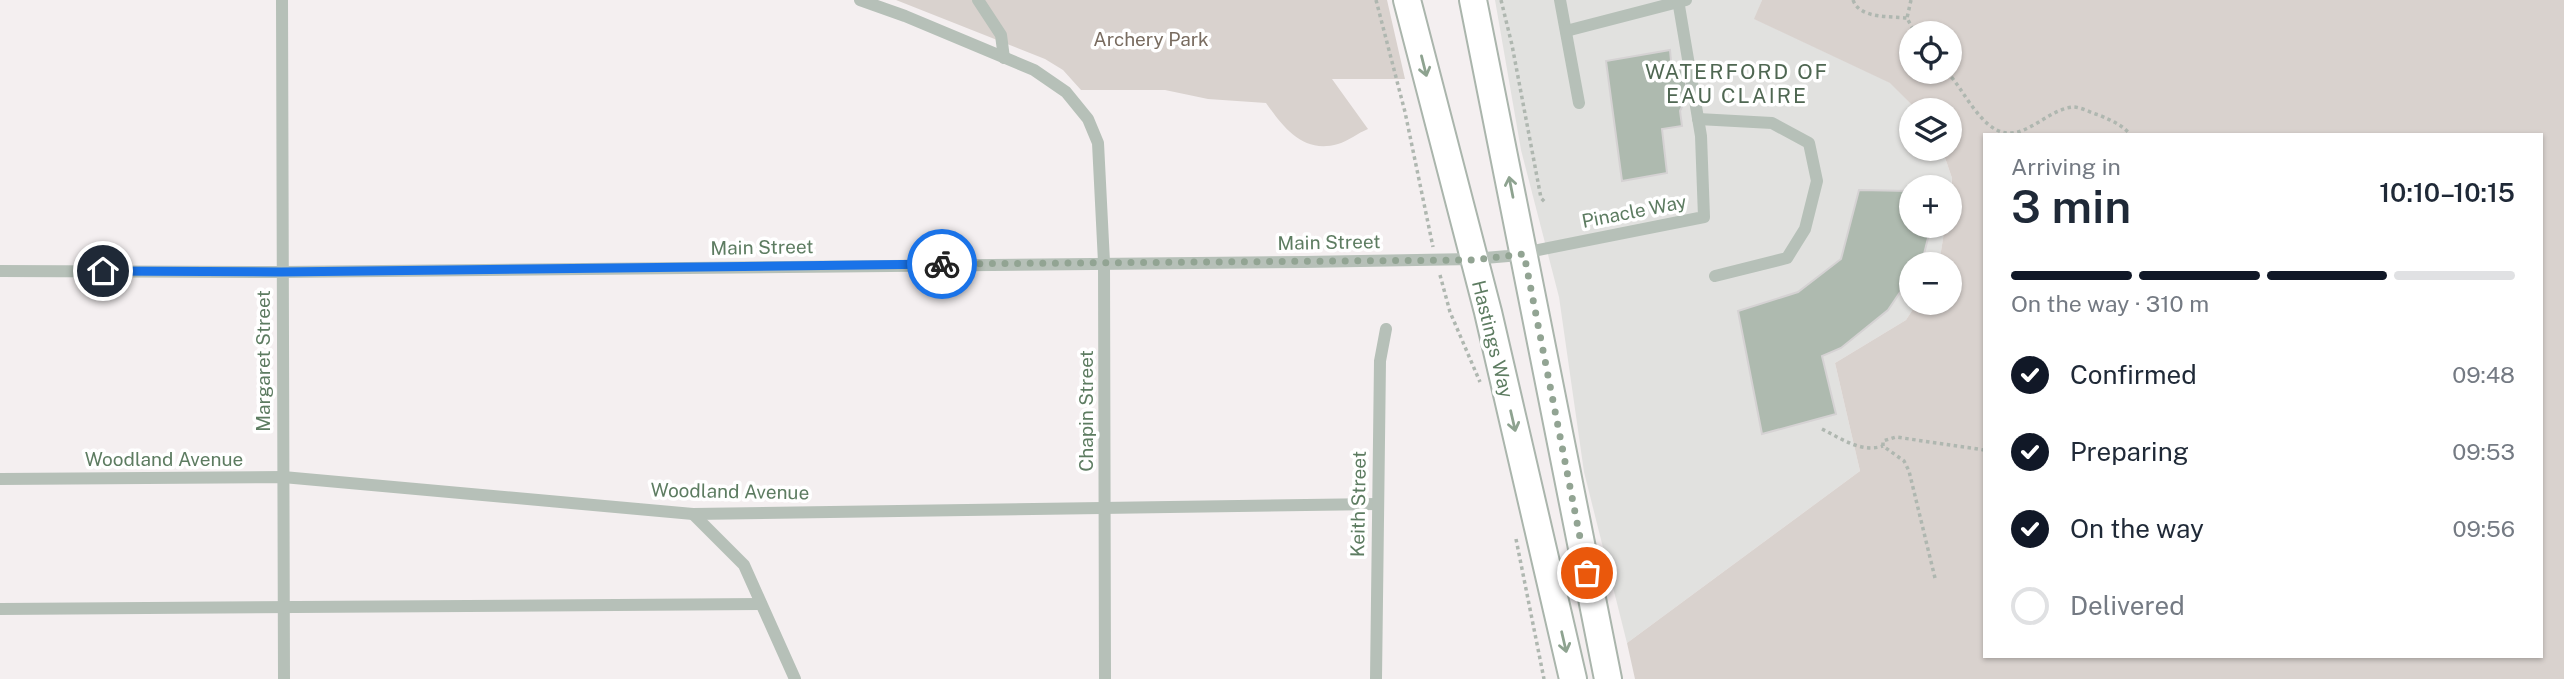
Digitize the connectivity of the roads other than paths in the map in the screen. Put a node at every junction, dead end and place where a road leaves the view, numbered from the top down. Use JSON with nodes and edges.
{"nodes":[{"id":1,"x":282,"y":0,"type":"edge"},
{"id":2,"x":860,"y":0,"type":"edge"},
{"id":3,"x":978,"y":0,"type":"edge"},
{"id":4,"x":1407,"y":0,"type":"edge"},
{"id":5,"x":1473,"y":0,"type":"edge"},
{"id":6,"x":1560,"y":0,"type":"edge"},
{"id":7,"x":1681,"y":1,"type":"edge"},
{"id":8,"x":1566,"y":31,"type":"junction"},
{"id":9,"x":1004,"y":58,"type":"junction"},
{"id":10,"x":1579,"y":103,"type":"dead end"},
{"id":11,"x":1699,"y":119,"type":"junction"},
{"id":12,"x":1524,"y":254,"type":"junction"},
{"id":13,"x":1473,"y":260,"type":"junction"},
{"id":14,"x":1104,"y":262,"type":"junction"},
{"id":15,"x":0,"y":271,"type":"edge"},
{"id":16,"x":281,"y":272,"type":"junction"},
{"id":17,"x":1715,"y":276,"type":"dead end"},
{"id":18,"x":1386,"y":329,"type":"dead end"},
{"id":19,"x":283,"y":477,"type":"junction"},
{"id":20,"x":0,"y":479,"type":"edge"},
{"id":21,"x":1377,"y":504,"type":"junction"},
{"id":22,"x":1106,"y":507,"type":"junction"},
{"id":23,"x":693,"y":514,"type":"junction"},
{"id":24,"x":761,"y":604,"type":"junction"},
{"id":25,"x":284,"y":607,"type":"junction"},
{"id":26,"x":0,"y":609,"type":"edge"},
{"id":27,"x":284,"y":679,"type":"edge"},
{"id":28,"x":795,"y":679,"type":"edge"},
{"id":29,"x":1105,"y":679,"type":"edge"},
{"id":30,"x":1376,"y":679,"type":"edge"},
{"id":31,"x":1573,"y":679,"type":"edge"},
{"id":32,"x":1608,"y":679,"type":"edge"}],
"edges":[{"from":1,"to":16,"type":"street","name":"Margaret Street"},
{"from":2,"to":9,"type":"street"},
{"from":3,"to":9,"type":"street"},
{"from":4,"to":13,"type":"main road","name":"Hastings Way","one_way":true},
{"from":12,"to":5,"type":"main road","one_way":true},
{"from":6,"to":8,"type":"street"},
{"from":7,"to":8,"type":"street"},
{"from":7,"to":11,"type":"street","name":"Pinacle Way"},
{"from":8,"to":10,"type":"street"},
{"from":9,"to":14,"type":"street","name":"Chapin Street"},
{"from":11,"to":12,"type":"street","name":"Pinacle Way"},
{"from":11,"to":17,"type":"street"},
{"from":12,"to":13,"type":"street","name":"Main Street"},
{"from":12,"to":32,"type":"main road"},
{"from":13,"to":14,"type":"street","name":"Main Street"},
{"from":13,"to":31,"type":"main road","name":"Hastings Way","one_way":true},
{"from":14,"to":16,"type":"street","name":"Main Street"},
{"from":14,"to":22,"type":"street","name":"Chapin Street"},
{"from":15,"to":16,"type":"street","name":"Main Street"},
{"from":16,"to":19,"type":"street","name":"Margaret Street"},
{"from":18,"to":21,"type":"street","name":"Keith Street"},
{"from":19,"to":20,"type":"street","name":"Woodland Avenue"},
{"from":19,"to":23,"type":"street","name":"Woodland Avenue"},
{"from":19,"to":25,"type":"street","name":"Margaret Street"},
{"from":21,"to":22,"type":"street","name":"Woodland Avenue"},
{"from":21,"to":30,"type":"street","name":"Keith Street"},
{"from":22,"to":23,"type":"street","name":"Woodland Avenue"},
{"from":22,"to":29,"type":"street","name":"Chapin Street"},
{"from":23,"to":24,"type":"street"},
{"from":24,"to":25,"type":"street"},
{"from":24,"to":28,"type":"street"},
{"from":25,"to":26,"type":"street"},
{"from":25,"to":27,"type":"street","name":"Margaret Street"}]}
